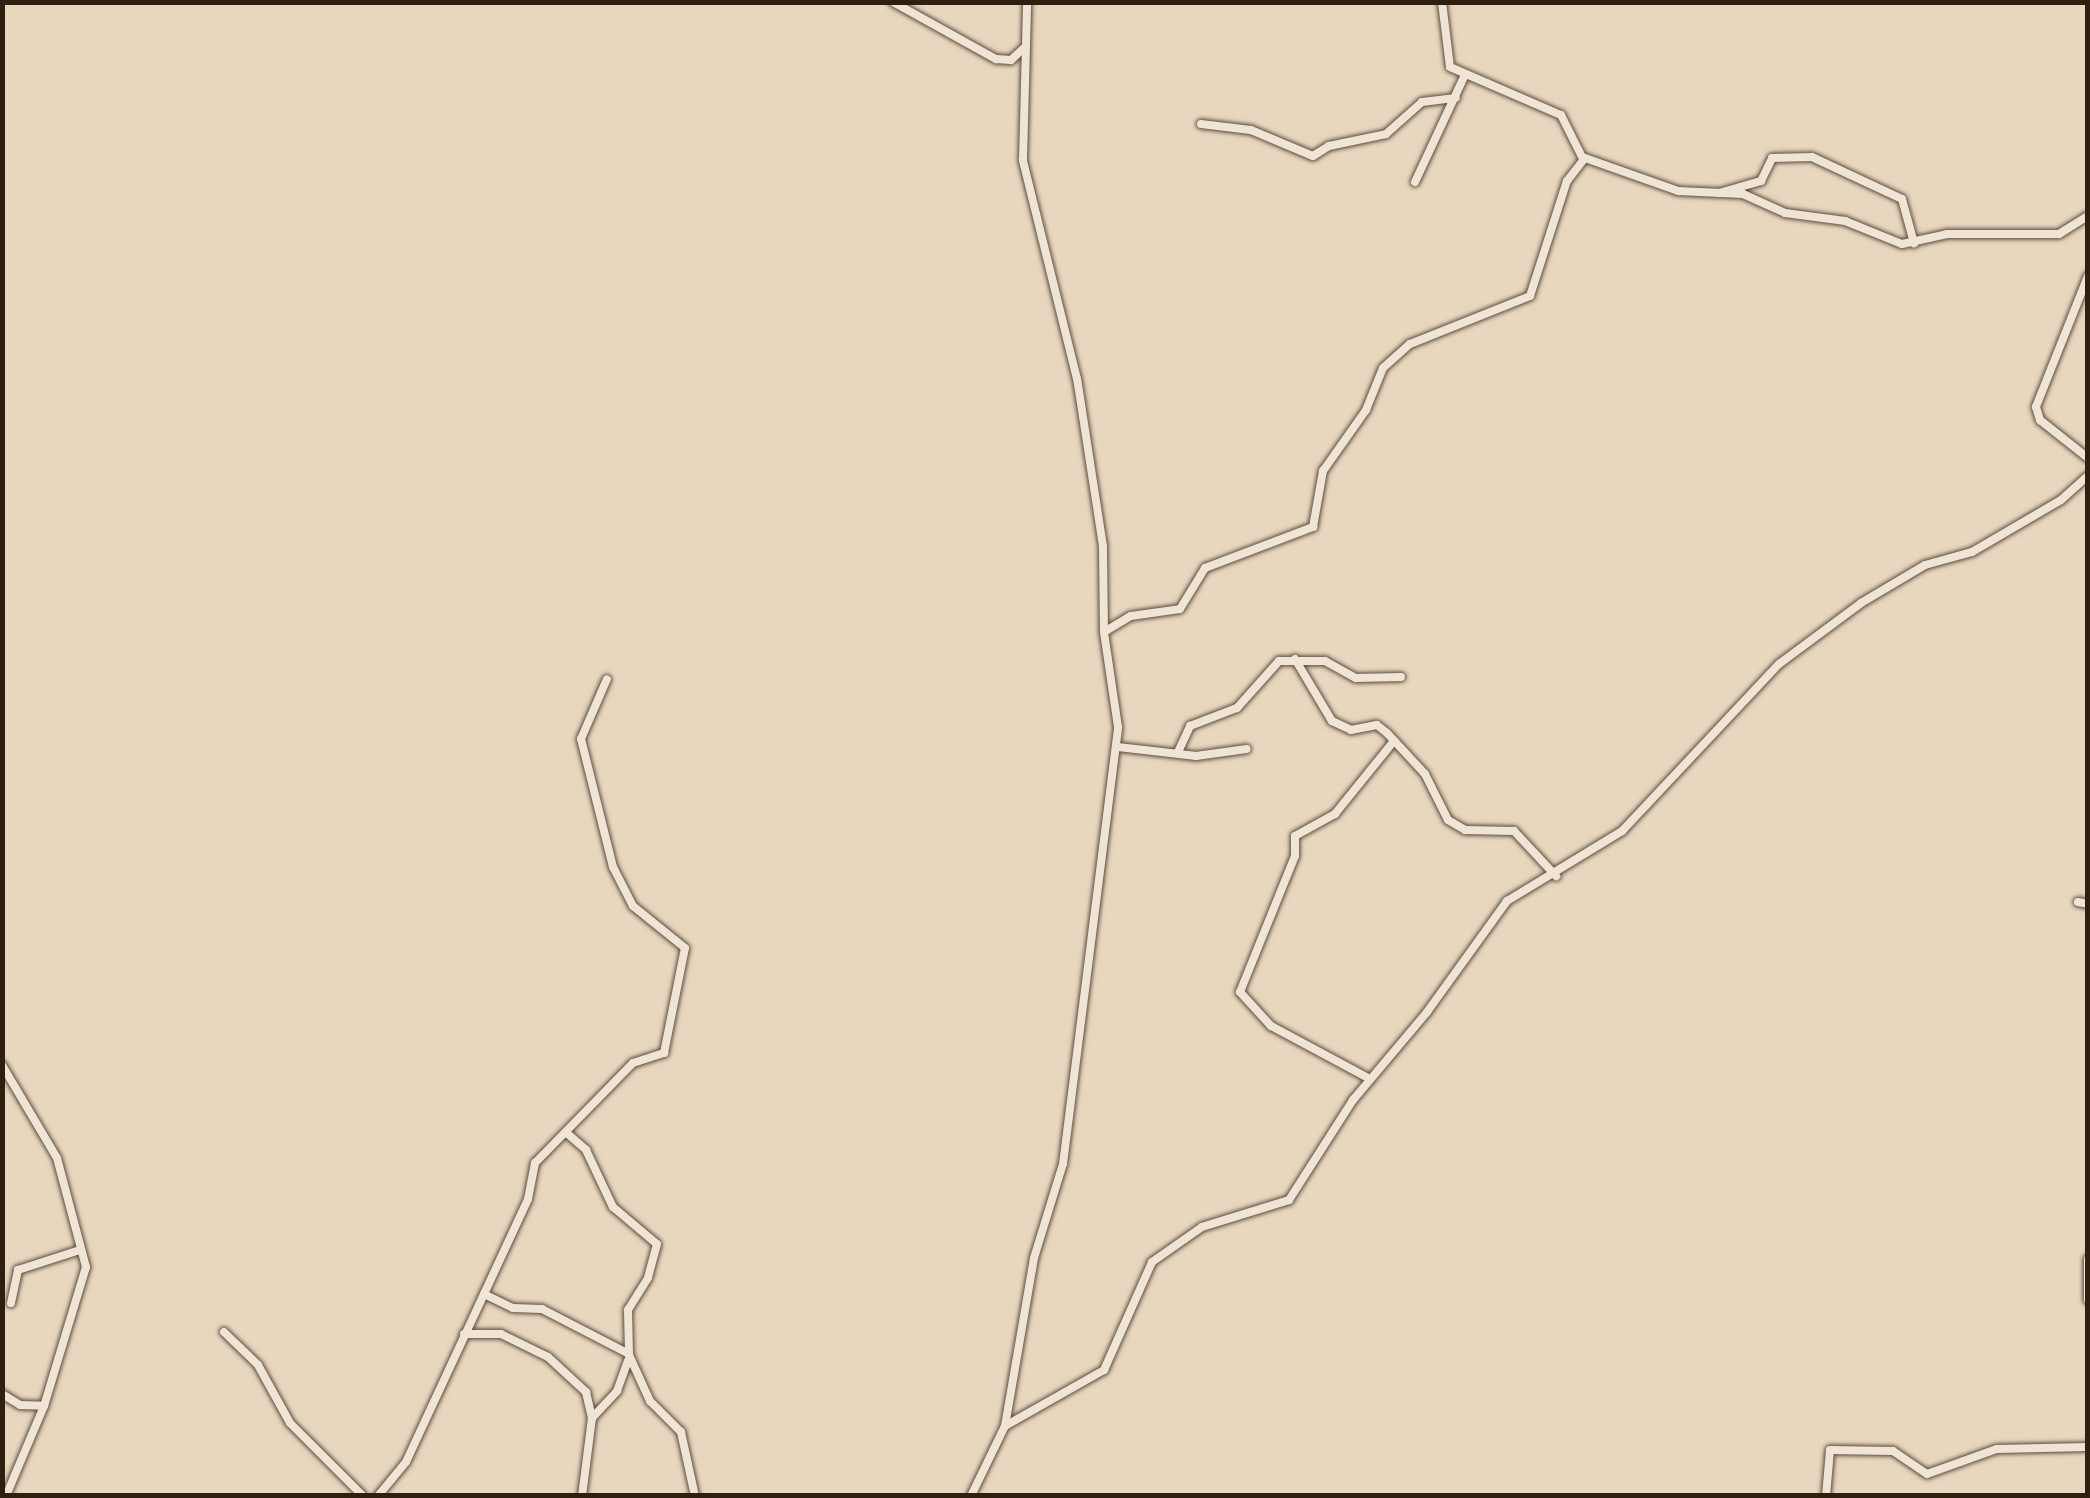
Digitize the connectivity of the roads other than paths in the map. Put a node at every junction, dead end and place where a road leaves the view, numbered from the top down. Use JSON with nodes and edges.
{"nodes":[{"id":1,"x":893,"y":2,"type":"edge"},
{"id":2,"x":1027,"y":2,"type":"edge"},
{"id":3,"x":1442,"y":2,"type":"edge"},
{"id":4,"x":1023,"y":49,"type":"junction"},
{"id":5,"x":1464,"y":75,"type":"junction"},
{"id":6,"x":1456,"y":98,"type":"junction"},
{"id":7,"x":1200,"y":124,"type":"dead end"},
{"id":8,"x":1583,"y":159,"type":"junction"},
{"id":9,"x":1415,"y":182,"type":"dead end"},
{"id":10,"x":1716,"y":195,"type":"junction"},
{"id":11,"x":2088,"y":216,"type":"edge"},
{"id":12,"x":1914,"y":244,"type":"junction"},
{"id":13,"x":2088,"y":276,"type":"edge"},
{"id":14,"x":2088,"y":458,"type":"edge"},
{"id":15,"x":2088,"y":476,"type":"edge"},
{"id":16,"x":1104,"y":632,"type":"junction"},
{"id":17,"x":1295,"y":659,"type":"junction"},
{"id":18,"x":1401,"y":677,"type":"dead end"},
{"id":19,"x":607,"y":679,"type":"dead end"},
{"id":20,"x":1394,"y":741,"type":"junction"},
{"id":21,"x":1118,"y":747,"type":"junction"},
{"id":22,"x":1247,"y":750,"type":"dead end"},
{"id":23,"x":1178,"y":752,"type":"junction"},
{"id":24,"x":1556,"y":876,"type":"junction"},
{"id":25,"x":2,"y":1065,"type":"edge"},
{"id":26,"x":1370,"y":1078,"type":"junction"},
{"id":27,"x":568,"y":1135,"type":"junction"},
{"id":28,"x":80,"y":1250,"type":"junction"},
{"id":29,"x":2088,"y":1259,"type":"edge"},
{"id":30,"x":484,"y":1294,"type":"junction"},
{"id":31,"x":2088,"y":1300,"type":"edge"},
{"id":32,"x":11,"y":1303,"type":"dead end"},
{"id":33,"x":224,"y":1332,"type":"dead end"},
{"id":34,"x":464,"y":1334,"type":"junction"},
{"id":35,"x":629,"y":1355,"type":"junction"},
{"id":36,"x":2,"y":1394,"type":"edge"},
{"id":37,"x":44,"y":1406,"type":"junction"},
{"id":38,"x":592,"y":1418,"type":"junction"},
{"id":39,"x":1005,"y":1426,"type":"junction"},
{"id":40,"x":2088,"y":1447,"type":"edge"},
{"id":41,"x":6,"y":1496,"type":"edge"},
{"id":42,"x":363,"y":1496,"type":"edge"},
{"id":43,"x":378,"y":1496,"type":"edge"},
{"id":44,"x":582,"y":1496,"type":"edge"},
{"id":45,"x":695,"y":1496,"type":"edge"},
{"id":46,"x":971,"y":1496,"type":"edge"},
{"id":47,"x":1826,"y":1496,"type":"edge"}],
"edges":[{"from":1,"to":4,"type":"street"},
{"from":2,"to":4,"type":"street"},
{"from":3,"to":5,"type":"street"},
{"from":4,"to":16,"type":"street"},
{"from":5,"to":6,"type":"street"},
{"from":5,"to":8,"type":"street"},
{"from":6,"to":7,"type":"street"},
{"from":6,"to":9,"type":"street"},
{"from":8,"to":10,"type":"street"},
{"from":8,"to":16,"type":"street"},
{"from":10,"to":12,"type":"street"},
{"from":10,"to":12,"type":"street"},
{"from":11,"to":12,"type":"street"},
{"from":13,"to":14,"type":"street"},
{"from":15,"to":24,"type":"street"},
{"from":16,"to":21,"type":"street"},
{"from":17,"to":18,"type":"street"},
{"from":17,"to":20,"type":"street"},
{"from":17,"to":23,"type":"street"},
{"from":19,"to":27,"type":"street"},
{"from":20,"to":24,"type":"street"},
{"from":20,"to":26,"type":"street"},
{"from":21,"to":23,"type":"street"},
{"from":21,"to":39,"type":"street"},
{"from":22,"to":23,"type":"street"},
{"from":24,"to":26,"type":"street"},
{"from":25,"to":28,"type":"street"},
{"from":26,"to":39,"type":"street"},
{"from":27,"to":30,"type":"street"},
{"from":27,"to":35,"type":"street"},
{"from":28,"to":32,"type":"street"},
{"from":28,"to":37,"type":"street"},
{"from":29,"to":31,"type":"street"},
{"from":30,"to":34,"type":"street"},
{"from":30,"to":35,"type":"street"},
{"from":33,"to":42,"type":"street"},
{"from":34,"to":38,"type":"street"},
{"from":34,"to":43,"type":"street"},
{"from":35,"to":38,"type":"street"},
{"from":35,"to":45,"type":"street"},
{"from":36,"to":37,"type":"street"},
{"from":37,"to":41,"type":"street"},
{"from":38,"to":44,"type":"street"},
{"from":39,"to":46,"type":"street"},
{"from":40,"to":47,"type":"street"}]}
